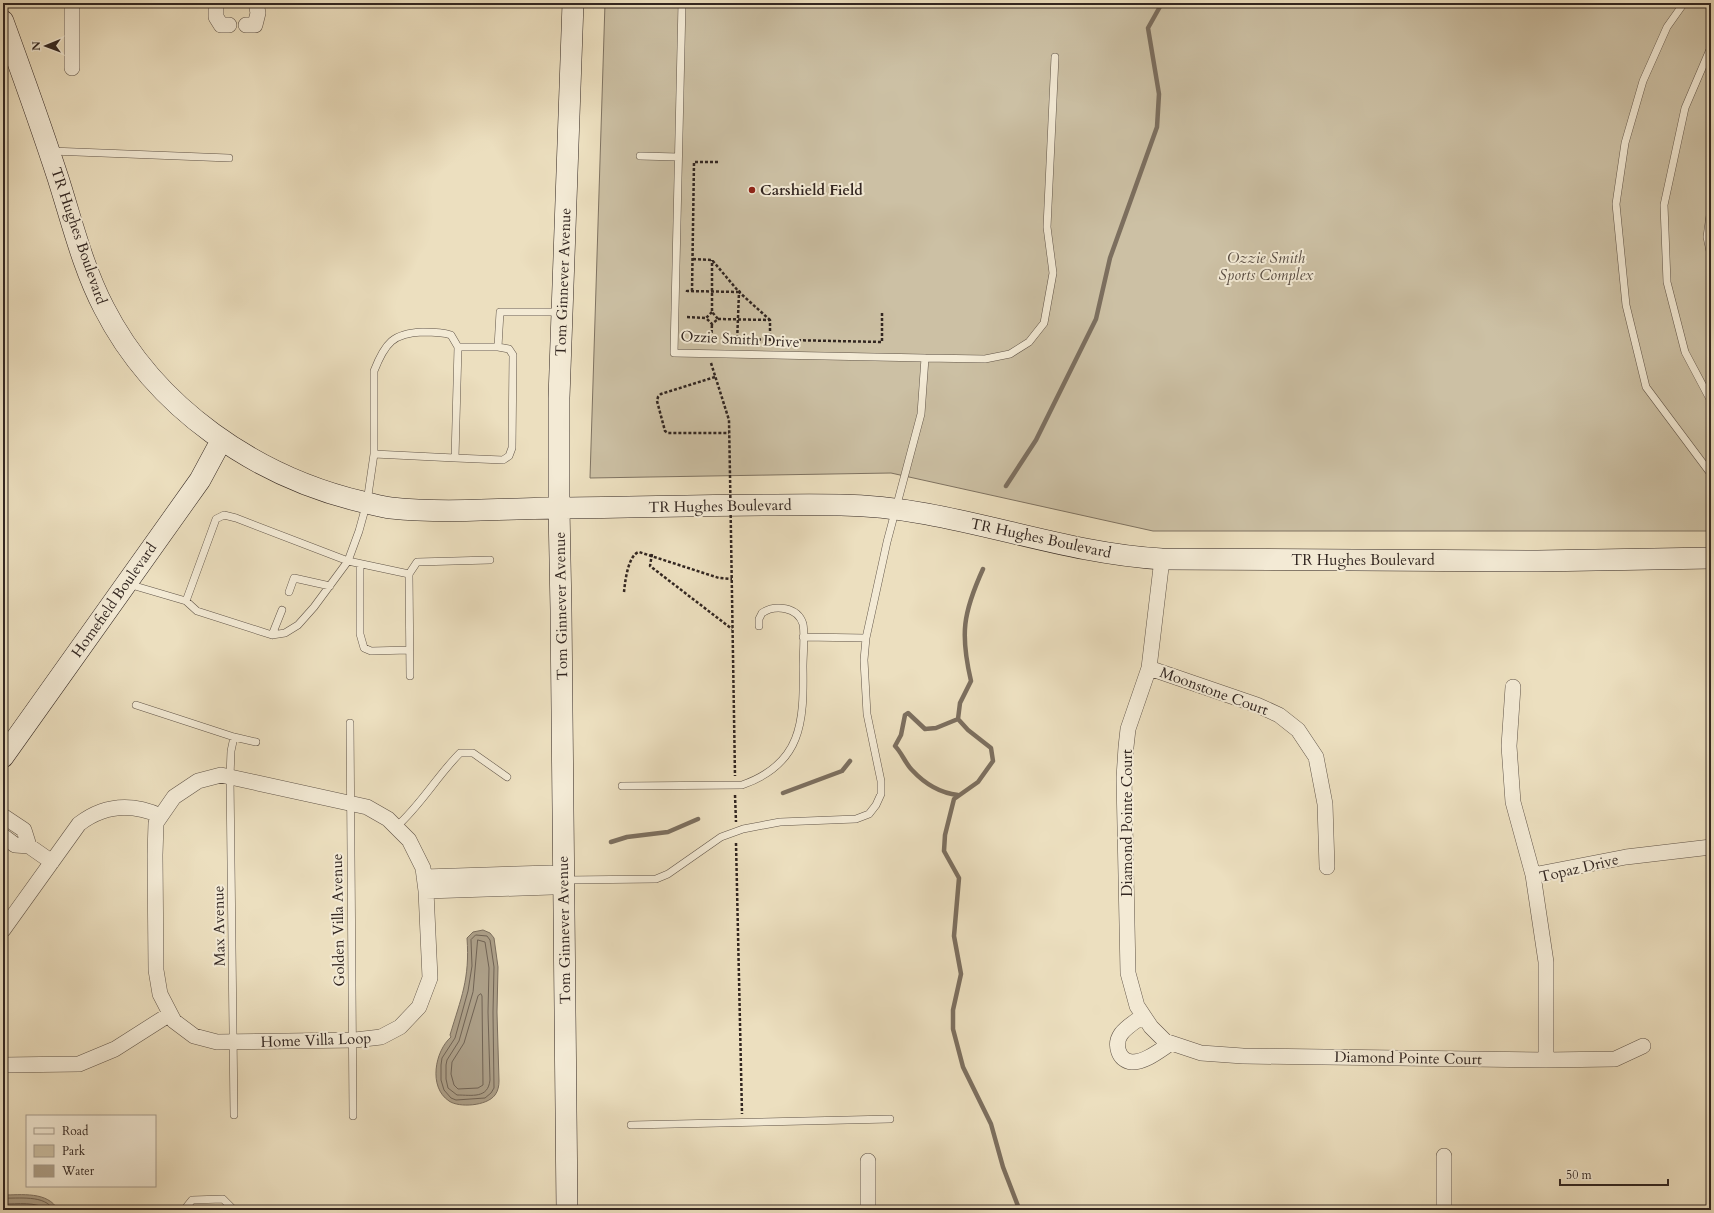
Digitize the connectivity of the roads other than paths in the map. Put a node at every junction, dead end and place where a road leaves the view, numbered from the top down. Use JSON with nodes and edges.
{"nodes":[{"id":1,"x":72,"y":3,"type":"edge"},
{"id":2,"x":216,"y":3,"type":"edge"},
{"id":3,"x":256,"y":3,"type":"edge"},
{"id":4,"x":573,"y":3,"type":"edge"},
{"id":5,"x":682,"y":3,"type":"edge"},
{"id":6,"x":1684,"y":3,"type":"edge"},
{"id":7,"x":3,"y":21,"type":"edge"},
{"id":8,"x":229,"y":25,"type":"dead end"},
{"id":9,"x":246,"y":25,"type":"dead end"},
{"id":10,"x":1711,"y":47,"type":"edge"},
{"id":11,"x":1055,"y":57,"type":"dead end"},
{"id":12,"x":72,"y":68,"type":"dead end"},
{"id":13,"x":49,"y":151,"type":"junction"},
{"id":14,"x":640,"y":156,"type":"dead end"},
{"id":15,"x":678,"y":157,"type":"junction"},
{"id":16,"x":229,"y":158,"type":"dead end"},
{"id":17,"x":1711,"y":208,"type":"edge"},
{"id":18,"x":1711,"y":256,"type":"edge"},
{"id":19,"x":562,"y":312,"type":"junction"},
{"id":20,"x":458,"y":347,"type":"junction"},
{"id":21,"x":498,"y":347,"type":"junction"},
{"id":22,"x":925,"y":358,"type":"junction"},
{"id":23,"x":1711,"y":401,"type":"edge"},
{"id":24,"x":221,"y":441,"type":"junction"},
{"id":25,"x":374,"y":454,"type":"junction"},
{"id":26,"x":455,"y":458,"type":"junction"},
{"id":27,"x":1711,"y":474,"type":"edge"},
{"id":28,"x":367,"y":502,"type":"junction"},
{"id":29,"x":559,"y":508,"type":"junction"},
{"id":30,"x":896,"y":509,"type":"junction"},
{"id":31,"x":1711,"y":558,"type":"edge"},
{"id":32,"x":1162,"y":559,"type":"junction"},
{"id":33,"x":490,"y":560,"type":"dead end"},
{"id":34,"x":348,"y":562,"type":"junction"},
{"id":35,"x":360,"y":565,"type":"junction"},
{"id":36,"x":409,"y":574,"type":"junction"},
{"id":37,"x":126,"y":583,"type":"junction"},
{"id":38,"x":330,"y":586,"type":"junction"},
{"id":39,"x":289,"y":592,"type":"dead end"},
{"id":40,"x":186,"y":601,"type":"junction"},
{"id":41,"x":282,"y":610,"type":"dead end"},
{"id":42,"x":759,"y":626,"type":"dead end"},
{"id":43,"x":272,"y":635,"type":"junction"},
{"id":44,"x":802,"y":637,"type":"junction"},
{"id":45,"x":866,"y":638,"type":"junction"},
{"id":46,"x":409,"y":650,"type":"junction"},
{"id":47,"x":1149,"y":668,"type":"junction"},
{"id":48,"x":410,"y":676,"type":"dead end"},
{"id":49,"x":1513,"y":687,"type":"dead end"},
{"id":50,"x":136,"y":705,"type":"dead end"},
{"id":51,"x":350,"y":723,"type":"dead end"},
{"id":52,"x":234,"y":737,"type":"junction"},
{"id":53,"x":256,"y":742,"type":"dead end"},
{"id":54,"x":3,"y":757,"type":"edge"},
{"id":55,"x":230,"y":777,"type":"junction"},
{"id":56,"x":507,"y":777,"type":"dead end"},
{"id":57,"x":622,"y":786,"type":"dead end"},
{"id":58,"x":350,"y":803,"type":"junction"},
{"id":59,"x":3,"y":816,"type":"edge"},
{"id":60,"x":161,"y":816,"type":"junction"},
{"id":61,"x":396,"y":827,"type":"junction"},
{"id":62,"x":3,"y":836,"type":"edge"},
{"id":63,"x":29,"y":846,"type":"junction"},
{"id":64,"x":1711,"y":847,"type":"edge"},
{"id":65,"x":52,"y":862,"type":"junction"},
{"id":66,"x":1327,"y":867,"type":"dead end"},
{"id":67,"x":1533,"y":875,"type":"junction"},
{"id":68,"x":564,"y":880,"type":"junction"},
{"id":69,"x":425,"y":884,"type":"junction"},
{"id":70,"x":3,"y":930,"type":"edge"},
{"id":71,"x":170,"y":1014,"type":"junction"},
{"id":72,"x":1143,"y":1016,"type":"junction"},
{"id":73,"x":352,"y":1040,"type":"junction"},
{"id":74,"x":234,"y":1042,"type":"junction"},
{"id":75,"x":1171,"y":1043,"type":"junction"},
{"id":76,"x":1643,"y":1046,"type":"dead end"},
{"id":77,"x":1546,"y":1060,"type":"junction"},
{"id":78,"x":3,"y":1065,"type":"edge"},
{"id":79,"x":234,"y":1115,"type":"dead end"},
{"id":80,"x":353,"y":1116,"type":"dead end"},
{"id":81,"x":890,"y":1119,"type":"dead end"},
{"id":82,"x":631,"y":1125,"type":"dead end"},
{"id":83,"x":1444,"y":1156,"type":"dead end"},
{"id":84,"x":868,"y":1161,"type":"dead end"},
{"id":85,"x":184,"y":1210,"type":"edge"},
{"id":86,"x":232,"y":1210,"type":"edge"},
{"id":87,"x":567,"y":1210,"type":"edge"},
{"id":88,"x":868,"y":1210,"type":"edge"},
{"id":89,"x":1444,"y":1210,"type":"edge"}],
"edges":[{"from":1,"to":12,"type":"street"},
{"from":2,"to":8,"type":"street"},
{"from":3,"to":9,"type":"street"},
{"from":4,"to":19,"type":"main road","name":"Tom Ginnever Avenue"},
{"from":5,"to":15,"type":"lane","name":"Ozzie Smith Drive"},
{"from":6,"to":27,"type":"lane"},
{"from":7,"to":13,"type":"main road","name":"TR Hughes Boulevard"},
{"from":10,"to":23,"type":"lane"},
{"from":11,"to":22,"type":"lane"},
{"from":13,"to":16,"type":"lane"},
{"from":13,"to":24,"type":"main road","name":"TR Hughes Boulevard"},
{"from":14,"to":15,"type":"lane"},
{"from":15,"to":22,"type":"lane","name":"Ozzie Smith Drive"},
{"from":17,"to":18,"type":"lane"},
{"from":19,"to":21,"type":"lane"},
{"from":19,"to":29,"type":"main road","name":"Tom Ginnever Avenue"},
{"from":20,"to":21,"type":"lane"},
{"from":20,"to":25,"type":"lane"},
{"from":20,"to":26,"type":"lane"},
{"from":21,"to":26,"type":"lane"},
{"from":22,"to":30,"type":"lane"},
{"from":24,"to":28,"type":"main road","name":"TR Hughes Boulevard"},
{"from":24,"to":37,"type":"main road","name":"Homefield Boulevard"},
{"from":25,"to":26,"type":"lane"},
{"from":25,"to":28,"type":"lane"},
{"from":28,"to":29,"type":"main road","name":"TR Hughes Boulevard"},
{"from":28,"to":34,"type":"lane"},
{"from":29,"to":30,"type":"main road","name":"TR Hughes Boulevard"},
{"from":29,"to":68,"type":"main road","name":"Tom Ginnever Avenue"},
{"from":30,"to":32,"type":"main road","name":"TR Hughes Boulevard"},
{"from":30,"to":45,"type":"lane"},
{"from":31,"to":32,"type":"main road","name":"TR Hughes Boulevard"},
{"from":32,"to":47,"type":"street","name":"Diamond Pointe Court"},
{"from":33,"to":36,"type":"lane"},
{"from":34,"to":35,"type":"lane"},
{"from":34,"to":38,"type":"lane"},
{"from":34,"to":40,"type":"lane"},
{"from":35,"to":36,"type":"lane"},
{"from":35,"to":46,"type":"lane"},
{"from":36,"to":46,"type":"lane"},
{"from":37,"to":40,"type":"lane"},
{"from":37,"to":54,"type":"main road","name":"Homefield Boulevard"},
{"from":38,"to":39,"type":"lane"},
{"from":38,"to":43,"type":"lane"},
{"from":40,"to":43,"type":"lane"},
{"from":41,"to":43,"type":"lane"},
{"from":42,"to":44,"type":"lane"},
{"from":44,"to":45,"type":"lane"},
{"from":44,"to":57,"type":"lane"},
{"from":45,"to":68,"type":"lane"},
{"from":46,"to":48,"type":"lane"},
{"from":47,"to":66,"type":"street","name":"Moonstone Court"},
{"from":47,"to":72,"type":"street","name":"Diamond Pointe Court"},
{"from":49,"to":67,"type":"street"},
{"from":50,"to":52,"type":"lane"},
{"from":51,"to":58,"type":"lane","name":"Golden Villa Avenue"},
{"from":52,"to":53,"type":"lane"},
{"from":52,"to":55,"type":"lane","name":"Max Avenue"},
{"from":55,"to":58,"type":"street","name":"Home Villa Loop"},
{"from":55,"to":60,"type":"street","name":"Home Villa Loop"},
{"from":55,"to":74,"type":"lane","name":"Max Avenue"},
{"from":56,"to":61,"type":"lane"},
{"from":58,"to":61,"type":"street","name":"Home Villa Loop"},
{"from":58,"to":73,"type":"lane","name":"Golden Villa Avenue"},
{"from":59,"to":63,"type":"street"},
{"from":60,"to":65,"type":"street"},
{"from":60,"to":71,"type":"street","name":"Home Villa Loop"},
{"from":61,"to":69,"type":"street","name":"Home Villa Loop"},
{"from":62,"to":63,"type":"street"},
{"from":63,"to":65,"type":"street"},
{"from":64,"to":67,"type":"street","name":"Topaz Drive"},
{"from":65,"to":70,"type":"street"},
{"from":67,"to":77,"type":"street","name":"Topaz Drive"},
{"from":68,"to":69,"type":"street"},
{"from":68,"to":87,"type":"main road","name":"Tom Ginnever Avenue"},
{"from":69,"to":73,"type":"street","name":"Home Villa Loop"},
{"from":71,"to":74,"type":"street","name":"Home Villa Loop"},
{"from":71,"to":78,"type":"street"},
{"from":72,"to":75,"type":"street","name":"Diamond Pointe Court"},
{"from":72,"to":75,"type":"street"},
{"from":73,"to":74,"type":"street","name":"Home Villa Loop"},
{"from":73,"to":80,"type":"lane","name":"Golden Villa Avenue"},
{"from":74,"to":79,"type":"lane","name":"Max Avenue"},
{"from":75,"to":77,"type":"street","name":"Diamond Pointe Court"},
{"from":76,"to":77,"type":"street","name":"Diamond Pointe Court"},
{"from":81,"to":82,"type":"lane"},
{"from":83,"to":89,"type":"street"},
{"from":84,"to":88,"type":"street"},
{"from":85,"to":86,"type":"lane"}]}
